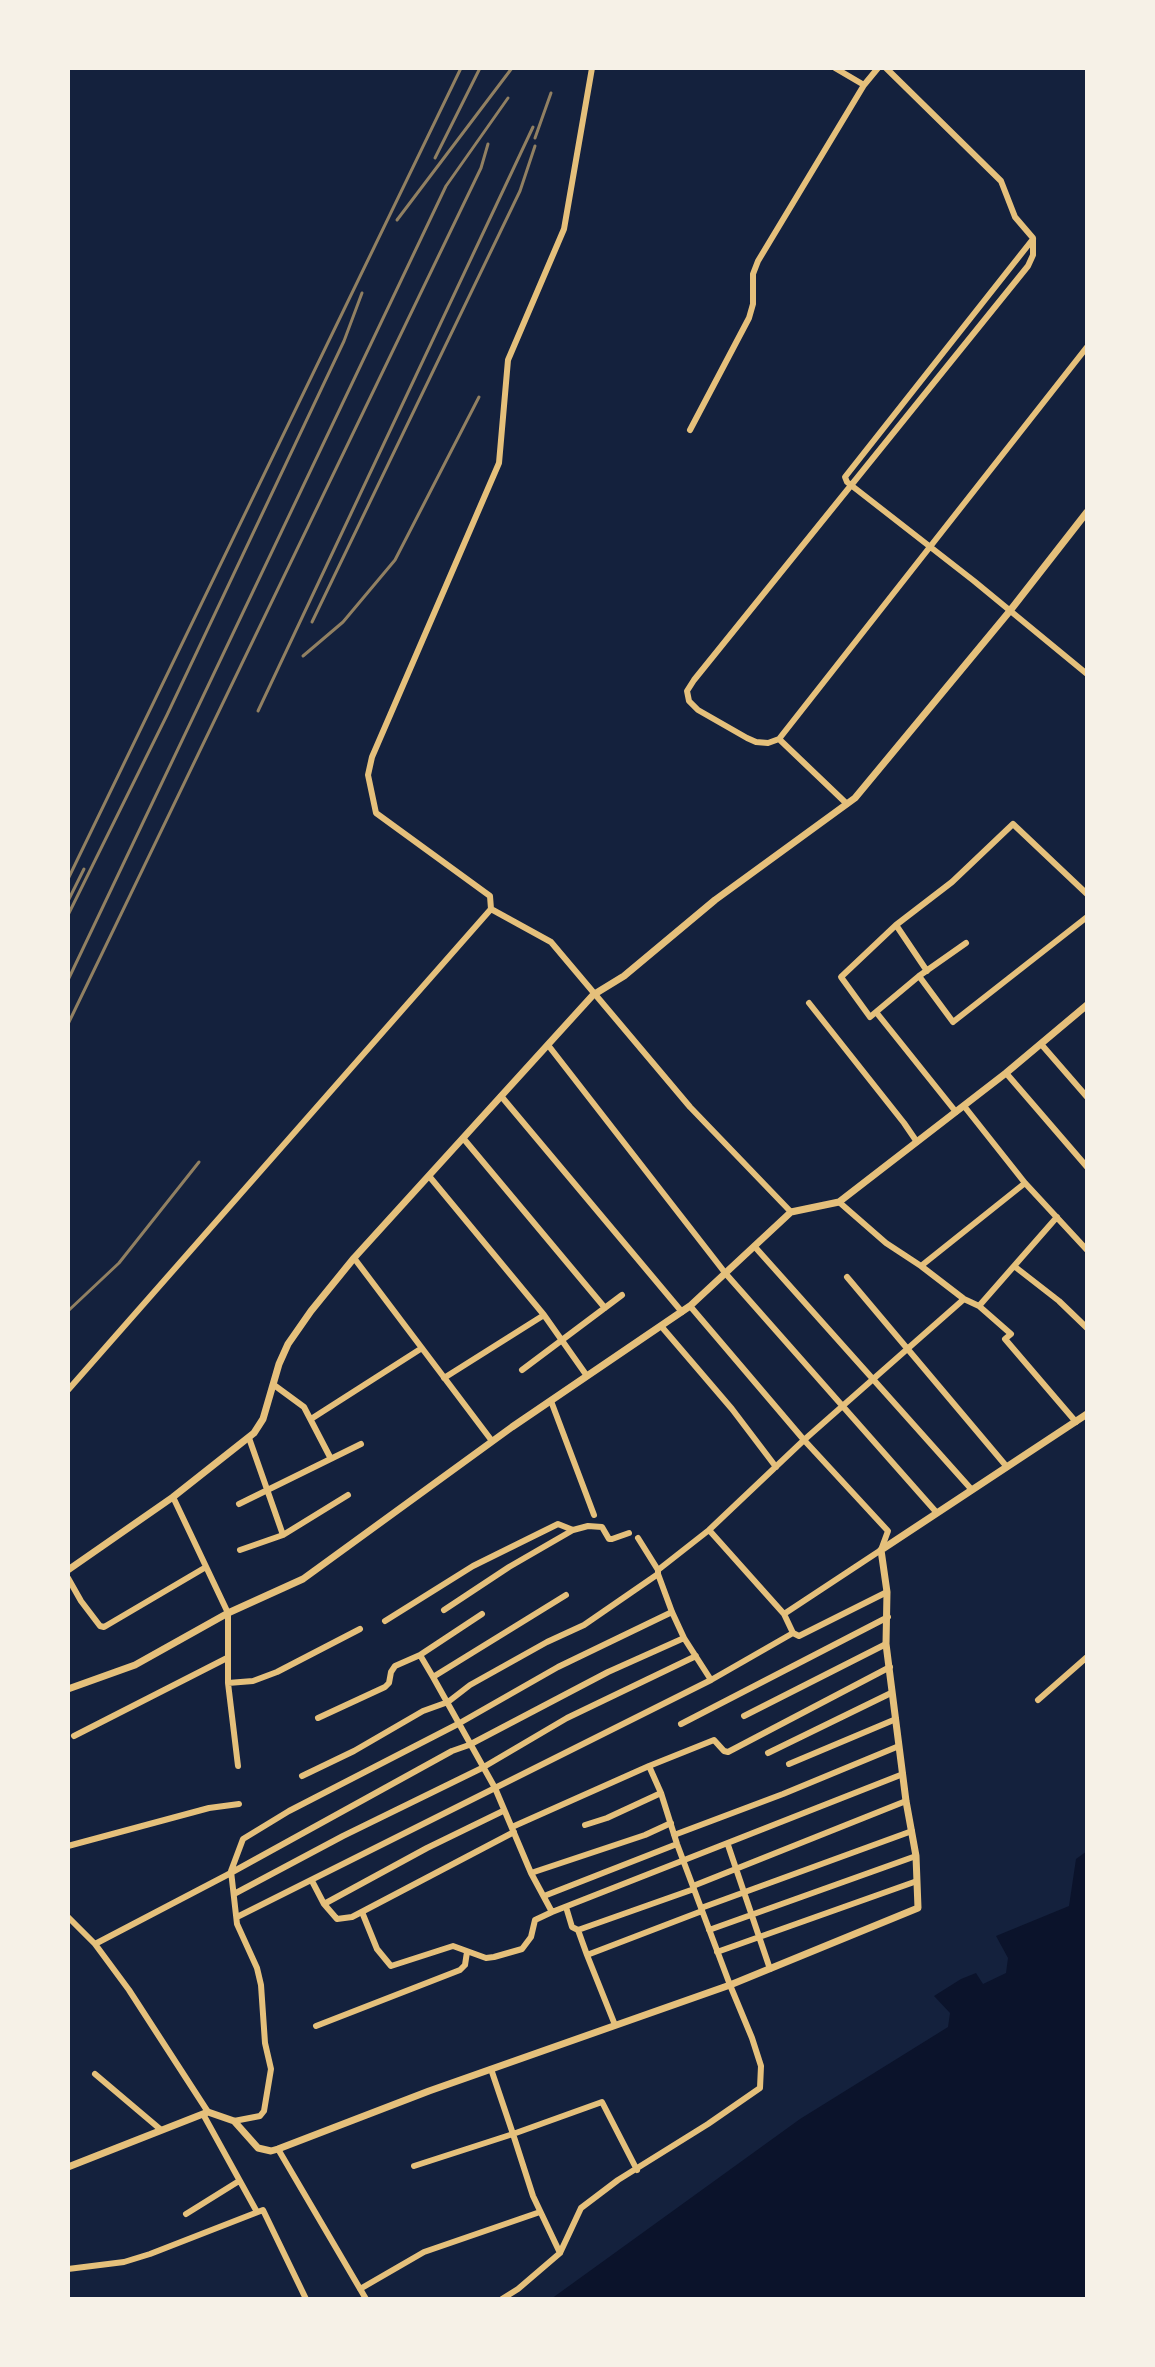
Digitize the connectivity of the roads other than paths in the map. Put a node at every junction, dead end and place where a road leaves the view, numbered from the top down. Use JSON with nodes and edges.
{"nodes":[{"id":1,"x":592,"y":68,"type":"edge"},
{"id":2,"x":835,"y":68,"type":"edge"},
{"id":3,"x":878,"y":68,"type":"edge"},
{"id":4,"x":886,"y":68,"type":"edge"},
{"id":5,"x":864,"y":85,"type":"junction"},
{"id":6,"x":1033,"y":238,"type":"junction"},
{"id":7,"x":1087,"y":347,"type":"edge"},
{"id":8,"x":690,"y":430,"type":"dead end"},
{"id":9,"x":852,"y":486,"type":"junction"},
{"id":10,"x":1087,"y":512,"type":"edge"},
{"id":11,"x":929,"y":546,"type":"junction"},
{"id":12,"x":1009,"y":612,"type":"junction"},
{"id":13,"x":1087,"y":674,"type":"edge"},
{"id":14,"x":779,"y":739,"type":"junction"},
{"id":15,"x":847,"y":804,"type":"junction"},
{"id":16,"x":1087,"y":894,"type":"edge"},
{"id":17,"x":491,"y":909,"type":"junction"},
{"id":18,"x":1087,"y":917,"type":"edge"},
{"id":19,"x":896,"y":925,"type":"junction"},
{"id":20,"x":966,"y":943,"type":"dead end"},
{"id":21,"x":927,"y":971,"type":"junction"},
{"id":22,"x":919,"y":976,"type":"junction"},
{"id":23,"x":593,"y":995,"type":"junction"},
{"id":24,"x":809,"y":1003,"type":"dead end"},
{"id":25,"x":1086,"y":1007,"type":"edge"},
{"id":26,"x":876,"y":1012,"type":"junction"},
{"id":27,"x":1041,"y":1044,"type":"junction"},
{"id":28,"x":548,"y":1045,"type":"junction"},
{"id":29,"x":1006,"y":1073,"type":"junction"},
{"id":30,"x":501,"y":1096,"type":"junction"},
{"id":31,"x":1087,"y":1097,"type":"edge"},
{"id":32,"x":964,"y":1106,"type":"junction"},
{"id":33,"x":956,"y":1112,"type":"junction"},
{"id":34,"x":463,"y":1138,"type":"junction"},
{"id":35,"x":917,"y":1142,"type":"junction"},
{"id":36,"x":1087,"y":1167,"type":"edge"},
{"id":37,"x":429,"y":1176,"type":"junction"},
{"id":38,"x":1025,"y":1183,"type":"junction"},
{"id":39,"x":839,"y":1202,"type":"junction"},
{"id":40,"x":791,"y":1212,"type":"junction"},
{"id":41,"x":1057,"y":1217,"type":"junction"},
{"id":42,"x":755,"y":1247,"type":"junction"},
{"id":43,"x":1087,"y":1250,"type":"edge"},
{"id":44,"x":354,"y":1258,"type":"junction"},
{"id":45,"x":921,"y":1266,"type":"junction"},
{"id":46,"x":1014,"y":1266,"type":"junction"},
{"id":47,"x":726,"y":1274,"type":"junction"},
{"id":48,"x":847,"y":1277,"type":"dead end"},
{"id":49,"x":622,"y":1295,"type":"dead end"},
{"id":50,"x":964,"y":1299,"type":"junction"},
{"id":51,"x":690,"y":1306,"type":"junction"},
{"id":52,"x":979,"y":1306,"type":"junction"},
{"id":53,"x":605,"y":1308,"type":"junction"},
{"id":54,"x":682,"y":1312,"type":"junction"},
{"id":55,"x":544,"y":1315,"type":"junction"},
{"id":56,"x":661,"y":1326,"type":"junction"},
{"id":57,"x":1087,"y":1328,"type":"edge"},
{"id":58,"x":562,"y":1340,"type":"junction"},
{"id":59,"x":422,"y":1348,"type":"junction"},
{"id":60,"x":906,"y":1350,"type":"junction"},
{"id":61,"x":522,"y":1370,"type":"dead end"},
{"id":62,"x":587,"y":1376,"type":"junction"},
{"id":63,"x":444,"y":1378,"type":"junction"},
{"id":64,"x":873,"y":1379,"type":"junction"},
{"id":65,"x":274,"y":1385,"type":"junction"},
{"id":66,"x":68,"y":1390,"type":"edge"},
{"id":67,"x":551,"y":1401,"type":"junction"},
{"id":68,"x":843,"y":1406,"type":"junction"},
{"id":69,"x":1087,"y":1414,"type":"edge"},
{"id":70,"x":311,"y":1419,"type":"junction"},
{"id":71,"x":1076,"y":1422,"type":"junction"},
{"id":72,"x":249,"y":1438,"type":"junction"},
{"id":73,"x":804,"y":1440,"type":"junction"},
{"id":74,"x":492,"y":1441,"type":"junction"},
{"id":75,"x":361,"y":1444,"type":"dead end"},
{"id":76,"x":330,"y":1457,"type":"junction"},
{"id":77,"x":776,"y":1467,"type":"junction"},
{"id":78,"x":1007,"y":1467,"type":"junction"},
{"id":79,"x":268,"y":1490,"type":"junction"},
{"id":80,"x":972,"y":1490,"type":"junction"},
{"id":81,"x":348,"y":1495,"type":"dead end"},
{"id":82,"x":173,"y":1497,"type":"junction"},
{"id":83,"x":239,"y":1504,"type":"dead end"},
{"id":84,"x":937,"y":1513,"type":"junction"},
{"id":85,"x":594,"y":1515,"type":"dead end"},
{"id":86,"x":573,"y":1530,"type":"junction"},
{"id":87,"x":709,"y":1530,"type":"junction"},
{"id":88,"x":629,"y":1533,"type":"dead end"},
{"id":89,"x":283,"y":1535,"type":"junction"},
{"id":90,"x":638,"y":1538,"type":"dead end"},
{"id":91,"x":240,"y":1550,"type":"dead end"},
{"id":92,"x":881,"y":1550,"type":"junction"},
{"id":93,"x":206,"y":1567,"type":"junction"},
{"id":94,"x":68,"y":1570,"type":"edge"},
{"id":95,"x":658,"y":1572,"type":"junction"},
{"id":96,"x":68,"y":1578,"type":"edge"},
{"id":97,"x":887,"y":1592,"type":"junction"},
{"id":98,"x":566,"y":1595,"type":"dead end"},
{"id":99,"x":444,"y":1610,"type":"dead end"},
{"id":100,"x":672,"y":1612,"type":"junction"},
{"id":101,"x":228,"y":1613,"type":"junction"},
{"id":102,"x":482,"y":1614,"type":"dead end"},
{"id":103,"x":784,"y":1614,"type":"junction"},
{"id":104,"x":888,"y":1617,"type":"junction"},
{"id":105,"x":385,"y":1621,"type":"dead end"},
{"id":106,"x":360,"y":1629,"type":"dead end"},
{"id":107,"x":793,"y":1633,"type":"junction"},
{"id":108,"x":684,"y":1638,"type":"junction"},
{"id":109,"x":886,"y":1644,"type":"junction"},
{"id":110,"x":420,"y":1655,"type":"junction"},
{"id":111,"x":696,"y":1656,"type":"junction"},
{"id":112,"x":1087,"y":1657,"type":"edge"},
{"id":113,"x":227,"y":1658,"type":"junction"},
{"id":114,"x":890,"y":1667,"type":"junction"},
{"id":115,"x":433,"y":1677,"type":"junction"},
{"id":116,"x":711,"y":1680,"type":"junction"},
{"id":117,"x":228,"y":1683,"type":"junction"},
{"id":118,"x":68,"y":1689,"type":"edge"},
{"id":119,"x":891,"y":1693,"type":"junction"},
{"id":120,"x":1038,"y":1700,"type":"dead end"},
{"id":121,"x":448,"y":1702,"type":"junction"},
{"id":122,"x":744,"y":1716,"type":"dead end"},
{"id":123,"x":318,"y":1718,"type":"dead end"},
{"id":124,"x":896,"y":1719,"type":"junction"},
{"id":125,"x":458,"y":1724,"type":"junction"},
{"id":126,"x":681,"y":1724,"type":"dead end"},
{"id":127,"x":74,"y":1736,"type":"dead end"},
{"id":128,"x":469,"y":1745,"type":"junction"},
{"id":129,"x":899,"y":1746,"type":"junction"},
{"id":130,"x":768,"y":1753,"type":"dead end"},
{"id":131,"x":789,"y":1764,"type":"dead end"},
{"id":132,"x":238,"y":1766,"type":"dead end"},
{"id":133,"x":649,"y":1766,"type":"junction"},
{"id":134,"x":482,"y":1768,"type":"junction"},
{"id":135,"x":903,"y":1774,"type":"junction"},
{"id":136,"x":302,"y":1776,"type":"dead end"},
{"id":137,"x":495,"y":1788,"type":"junction"},
{"id":138,"x":661,"y":1793,"type":"junction"},
{"id":139,"x":906,"y":1801,"type":"junction"},
{"id":140,"x":239,"y":1804,"type":"dead end"},
{"id":141,"x":503,"y":1811,"type":"junction"},
{"id":142,"x":671,"y":1823,"type":"junction"},
{"id":143,"x":585,"y":1825,"type":"dead end"},
{"id":144,"x":513,"y":1830,"type":"junction"},
{"id":145,"x":912,"y":1831,"type":"junction"},
{"id":146,"x":674,"y":1835,"type":"junction"},
{"id":147,"x":677,"y":1844,"type":"junction"},
{"id":148,"x":728,"y":1845,"type":"junction"},
{"id":149,"x":68,"y":1846,"type":"edge"},
{"id":150,"x":916,"y":1856,"type":"junction"},
{"id":151,"x":684,"y":1860,"type":"junction"},
{"id":152,"x":737,"y":1870,"type":"junction"},
{"id":153,"x":231,"y":1871,"type":"junction"},
{"id":154,"x":531,"y":1873,"type":"junction"},
{"id":155,"x":312,"y":1881,"type":"junction"},
{"id":156,"x":917,"y":1881,"type":"junction"},
{"id":157,"x":693,"y":1888,"type":"junction"},
{"id":158,"x":744,"y":1893,"type":"junction"},
{"id":159,"x":234,"y":1894,"type":"junction"},
{"id":160,"x":544,"y":1896,"type":"junction"},
{"id":161,"x":324,"y":1904,"type":"junction"},
{"id":162,"x":566,"y":1907,"type":"junction"},
{"id":163,"x":702,"y":1910,"type":"junction"},
{"id":164,"x":362,"y":1912,"type":"junction"},
{"id":165,"x":552,"y":1912,"type":"junction"},
{"id":166,"x":751,"y":1914,"type":"junction"},
{"id":167,"x":68,"y":1917,"type":"edge"},
{"id":168,"x":237,"y":1917,"type":"junction"},
{"id":169,"x":578,"y":1930,"type":"junction"},
{"id":170,"x":709,"y":1930,"type":"junction"},
{"id":171,"x":758,"y":1936,"type":"junction"},
{"id":172,"x":95,"y":1944,"type":"junction"},
{"id":173,"x":467,"y":1952,"type":"junction"},
{"id":174,"x":717,"y":1952,"type":"junction"},
{"id":175,"x":587,"y":1955,"type":"junction"},
{"id":176,"x":770,"y":1969,"type":"junction"},
{"id":177,"x":730,"y":1985,"type":"junction"},
{"id":178,"x":615,"y":2025,"type":"junction"},
{"id":179,"x":316,"y":2026,"type":"dead end"},
{"id":180,"x":491,"y":2069,"type":"junction"},
{"id":181,"x":95,"y":2074,"type":"dead end"},
{"id":182,"x":206,"y":2113,"type":"junction"},
{"id":183,"x":234,"y":2121,"type":"junction"},
{"id":184,"x":160,"y":2129,"type":"junction"},
{"id":185,"x":513,"y":2134,"type":"junction"},
{"id":186,"x":278,"y":2149,"type":"junction"},
{"id":187,"x":414,"y":2166,"type":"dead end"},
{"id":188,"x":68,"y":2167,"type":"edge"},
{"id":189,"x":637,"y":2170,"type":"junction"},
{"id":190,"x":239,"y":2181,"type":"junction"},
{"id":191,"x":257,"y":2212,"type":"junction"},
{"id":192,"x":540,"y":2212,"type":"junction"},
{"id":193,"x":186,"y":2214,"type":"dead end"},
{"id":194,"x":560,"y":2253,"type":"junction"},
{"id":195,"x":68,"y":2269,"type":"edge"},
{"id":196,"x":360,"y":2289,"type":"junction"},
{"id":197,"x":306,"y":2299,"type":"edge"},
{"id":198,"x":366,"y":2299,"type":"edge"},
{"id":199,"x":502,"y":2299,"type":"edge"}],
"edges":[{"from":1,"to":17,"type":"street"},
{"from":2,"to":5,"type":"street"},
{"from":3,"to":5,"type":"street"},
{"from":4,"to":6,"type":"street"},
{"from":5,"to":8,"type":"street"},
{"from":6,"to":9,"type":"street"},
{"from":6,"to":9,"type":"street"},
{"from":7,"to":11,"type":"street"},
{"from":9,"to":11,"type":"street"},
{"from":9,"to":14,"type":"street"},
{"from":10,"to":12,"type":"street"},
{"from":11,"to":12,"type":"street"},
{"from":11,"to":14,"type":"street"},
{"from":12,"to":13,"type":"street"},
{"from":12,"to":15,"type":"street"},
{"from":14,"to":15,"type":"street"},
{"from":15,"to":23,"type":"street"},
{"from":16,"to":19,"type":"street"},
{"from":17,"to":23,"type":"street"},
{"from":17,"to":66,"type":"street"},
{"from":18,"to":22,"type":"street"},
{"from":19,"to":21,"type":"street"},
{"from":19,"to":26,"type":"street"},
{"from":20,"to":21,"type":"street"},
{"from":21,"to":22,"type":"street"},
{"from":22,"to":26,"type":"street"},
{"from":23,"to":28,"type":"street"},
{"from":23,"to":40,"type":"street"},
{"from":24,"to":35,"type":"street"},
{"from":25,"to":27,"type":"street"},
{"from":26,"to":33,"type":"street"},
{"from":27,"to":29,"type":"street"},
{"from":27,"to":31,"type":"street"},
{"from":28,"to":30,"type":"street"},
{"from":28,"to":47,"type":"street"},
{"from":29,"to":32,"type":"street"},
{"from":29,"to":36,"type":"street"},
{"from":30,"to":34,"type":"street"},
{"from":30,"to":54,"type":"street"},
{"from":32,"to":33,"type":"street"},
{"from":32,"to":38,"type":"street"},
{"from":33,"to":35,"type":"street"},
{"from":34,"to":37,"type":"street"},
{"from":34,"to":53,"type":"street"},
{"from":35,"to":39,"type":"street"},
{"from":37,"to":44,"type":"street"},
{"from":37,"to":55,"type":"street"},
{"from":38,"to":41,"type":"street"},
{"from":38,"to":45,"type":"street"},
{"from":39,"to":40,"type":"street"},
{"from":39,"to":45,"type":"street"},
{"from":40,"to":42,"type":"street"},
{"from":41,"to":43,"type":"street"},
{"from":41,"to":46,"type":"street"},
{"from":42,"to":47,"type":"street"},
{"from":42,"to":64,"type":"street"},
{"from":44,"to":59,"type":"street"},
{"from":44,"to":65,"type":"street"},
{"from":45,"to":50,"type":"street"},
{"from":46,"to":52,"type":"street"},
{"from":46,"to":57,"type":"street"},
{"from":47,"to":51,"type":"street"},
{"from":47,"to":68,"type":"street"},
{"from":48,"to":60,"type":"street"},
{"from":49,"to":53,"type":"street"},
{"from":50,"to":52,"type":"street"},
{"from":50,"to":60,"type":"street"},
{"from":51,"to":54,"type":"street"},
{"from":51,"to":73,"type":"street"},
{"from":52,"to":71,"type":"street"},
{"from":53,"to":58,"type":"street"},
{"from":54,"to":56,"type":"street"},
{"from":55,"to":58,"type":"street"},
{"from":55,"to":63,"type":"street"},
{"from":56,"to":62,"type":"street"},
{"from":56,"to":77,"type":"street"},
{"from":58,"to":61,"type":"street"},
{"from":58,"to":62,"type":"street"},
{"from":59,"to":63,"type":"street"},
{"from":59,"to":70,"type":"street"},
{"from":60,"to":64,"type":"street"},
{"from":60,"to":78,"type":"street"},
{"from":62,"to":67,"type":"street"},
{"from":63,"to":74,"type":"street"},
{"from":64,"to":68,"type":"street"},
{"from":64,"to":80,"type":"street"},
{"from":65,"to":70,"type":"street"},
{"from":65,"to":72,"type":"street"},
{"from":67,"to":74,"type":"street"},
{"from":67,"to":85,"type":"street"},
{"from":68,"to":73,"type":"street"},
{"from":68,"to":84,"type":"street"},
{"from":69,"to":71,"type":"street"},
{"from":70,"to":76,"type":"street"},
{"from":71,"to":78,"type":"street"},
{"from":72,"to":79,"type":"street"},
{"from":72,"to":82,"type":"street"},
{"from":73,"to":77,"type":"street"},
{"from":73,"to":92,"type":"street"},
{"from":74,"to":101,"type":"street"},
{"from":75,"to":76,"type":"street"},
{"from":76,"to":79,"type":"street"},
{"from":77,"to":87,"type":"street"},
{"from":78,"to":80,"type":"street"},
{"from":79,"to":83,"type":"street"},
{"from":79,"to":89,"type":"street"},
{"from":80,"to":84,"type":"street"},
{"from":81,"to":89,"type":"street"},
{"from":82,"to":93,"type":"street"},
{"from":82,"to":94,"type":"street"},
{"from":84,"to":92,"type":"street"},
{"from":86,"to":88,"type":"street"},
{"from":86,"to":99,"type":"street"},
{"from":86,"to":105,"type":"street"},
{"from":87,"to":95,"type":"street"},
{"from":87,"to":103,"type":"street"},
{"from":89,"to":91,"type":"street"},
{"from":90,"to":95,"type":"street"},
{"from":92,"to":97,"type":"street"},
{"from":92,"to":103,"type":"street"},
{"from":93,"to":96,"type":"street"},
{"from":93,"to":101,"type":"street"},
{"from":95,"to":100,"type":"street"},
{"from":95,"to":121,"type":"street"},
{"from":97,"to":104,"type":"street"},
{"from":97,"to":107,"type":"street"},
{"from":98,"to":115,"type":"street"},
{"from":100,"to":108,"type":"street"},
{"from":100,"to":125,"type":"street"},
{"from":101,"to":113,"type":"street"},
{"from":101,"to":118,"type":"street"},
{"from":102,"to":110,"type":"street"},
{"from":103,"to":107,"type":"street"},
{"from":104,"to":109,"type":"street"},
{"from":104,"to":126,"type":"street"},
{"from":106,"to":117,"type":"street"},
{"from":107,"to":116,"type":"street"},
{"from":108,"to":111,"type":"street"},
{"from":108,"to":128,"type":"street"},
{"from":109,"to":114,"type":"street"},
{"from":109,"to":122,"type":"street"},
{"from":110,"to":115,"type":"street"},
{"from":110,"to":123,"type":"street"},
{"from":111,"to":116,"type":"street"},
{"from":111,"to":134,"type":"street"},
{"from":112,"to":120,"type":"street"},
{"from":113,"to":117,"type":"street"},
{"from":113,"to":127,"type":"street"},
{"from":114,"to":119,"type":"street"},
{"from":114,"to":133,"type":"street"},
{"from":115,"to":121,"type":"street"},
{"from":116,"to":137,"type":"street"},
{"from":117,"to":132,"type":"street"},
{"from":119,"to":124,"type":"street"},
{"from":119,"to":130,"type":"street"},
{"from":121,"to":125,"type":"street"},
{"from":121,"to":136,"type":"street"},
{"from":124,"to":129,"type":"street"},
{"from":124,"to":131,"type":"street"},
{"from":125,"to":128,"type":"street"},
{"from":125,"to":153,"type":"street"},
{"from":128,"to":134,"type":"street"},
{"from":128,"to":153,"type":"street"},
{"from":129,"to":135,"type":"street"},
{"from":129,"to":146,"type":"street"},
{"from":133,"to":138,"type":"street"},
{"from":133,"to":144,"type":"street"},
{"from":134,"to":137,"type":"street"},
{"from":134,"to":159,"type":"street"},
{"from":135,"to":139,"type":"street"},
{"from":135,"to":148,"type":"street"},
{"from":137,"to":141,"type":"street"},
{"from":137,"to":155,"type":"street"},
{"from":138,"to":142,"type":"street"},
{"from":138,"to":143,"type":"street"},
{"from":139,"to":145,"type":"street"},
{"from":139,"to":152,"type":"street"},
{"from":140,"to":149,"type":"street"},
{"from":141,"to":144,"type":"street"},
{"from":141,"to":161,"type":"street"},
{"from":142,"to":146,"type":"street"},
{"from":142,"to":154,"type":"street"},
{"from":144,"to":154,"type":"street"},
{"from":144,"to":164,"type":"street"},
{"from":145,"to":150,"type":"street"},
{"from":145,"to":158,"type":"street"},
{"from":146,"to":147,"type":"street"},
{"from":147,"to":151,"type":"street"},
{"from":147,"to":160,"type":"street"},
{"from":148,"to":151,"type":"street"},
{"from":148,"to":152,"type":"street"},
{"from":150,"to":156,"type":"street"},
{"from":150,"to":166,"type":"street"},
{"from":151,"to":157,"type":"street"},
{"from":151,"to":162,"type":"street"},
{"from":152,"to":157,"type":"street"},
{"from":152,"to":158,"type":"street"},
{"from":153,"to":159,"type":"street"},
{"from":153,"to":172,"type":"street"},
{"from":154,"to":160,"type":"street"},
{"from":155,"to":161,"type":"street"},
{"from":155,"to":168,"type":"street"},
{"from":156,"to":171,"type":"street"},
{"from":156,"to":176,"type":"street"},
{"from":157,"to":163,"type":"street"},
{"from":157,"to":169,"type":"street"},
{"from":158,"to":163,"type":"street"},
{"from":158,"to":166,"type":"street"},
{"from":159,"to":168,"type":"street"},
{"from":160,"to":165,"type":"street"},
{"from":161,"to":164,"type":"street"},
{"from":162,"to":165,"type":"street"},
{"from":162,"to":169,"type":"street"},
{"from":163,"to":170,"type":"street"},
{"from":163,"to":175,"type":"street"},
{"from":164,"to":173,"type":"street"},
{"from":165,"to":173,"type":"street"},
{"from":166,"to":170,"type":"street"},
{"from":166,"to":171,"type":"street"},
{"from":167,"to":172,"type":"street"},
{"from":168,"to":183,"type":"street"},
{"from":169,"to":175,"type":"street"},
{"from":170,"to":174,"type":"street"},
{"from":171,"to":174,"type":"street"},
{"from":171,"to":176,"type":"street"},
{"from":172,"to":182,"type":"street"},
{"from":173,"to":179,"type":"street"},
{"from":174,"to":177,"type":"street"},
{"from":175,"to":178,"type":"street"},
{"from":176,"to":177,"type":"street"},
{"from":177,"to":178,"type":"street"},
{"from":177,"to":189,"type":"street"},
{"from":178,"to":180,"type":"street"},
{"from":180,"to":185,"type":"street"},
{"from":180,"to":186,"type":"street"},
{"from":181,"to":184,"type":"street"},
{"from":182,"to":183,"type":"street"},
{"from":182,"to":184,"type":"street"},
{"from":182,"to":190,"type":"street"},
{"from":183,"to":186,"type":"street"},
{"from":184,"to":188,"type":"street"},
{"from":185,"to":187,"type":"street"},
{"from":185,"to":189,"type":"street"},
{"from":185,"to":192,"type":"street"},
{"from":186,"to":196,"type":"street"},
{"from":189,"to":194,"type":"street"},
{"from":190,"to":191,"type":"street"},
{"from":190,"to":193,"type":"street"},
{"from":191,"to":195,"type":"street"},
{"from":191,"to":197,"type":"street"},
{"from":192,"to":194,"type":"street"},
{"from":192,"to":196,"type":"street"},
{"from":194,"to":199,"type":"street"},
{"from":196,"to":198,"type":"street"}]}
